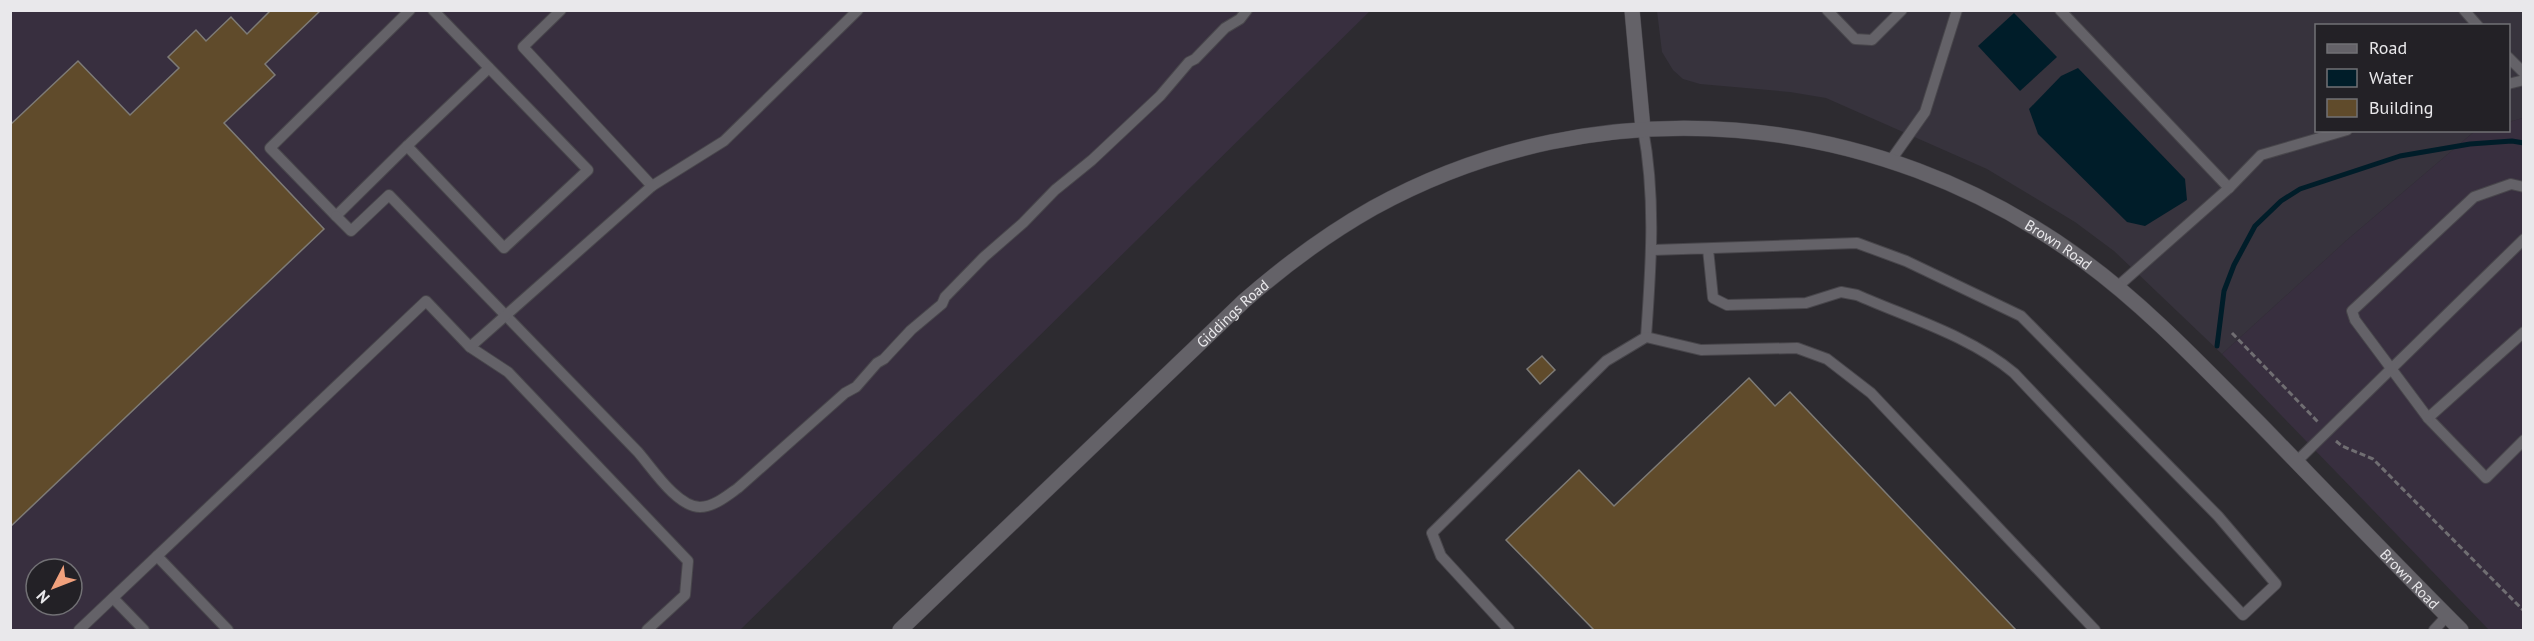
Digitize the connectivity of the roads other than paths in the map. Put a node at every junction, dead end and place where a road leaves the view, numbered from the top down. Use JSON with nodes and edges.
{"nodes":[{"id":1,"x":410,"y":10,"type":"edge"},
{"id":2,"x":433,"y":10,"type":"edge"},
{"id":3,"x":561,"y":10,"type":"edge"},
{"id":4,"x":858,"y":10,"type":"edge"},
{"id":5,"x":1247,"y":10,"type":"edge"},
{"id":6,"x":1632,"y":10,"type":"edge"},
{"id":7,"x":1827,"y":10,"type":"edge"},
{"id":8,"x":1902,"y":10,"type":"edge"},
{"id":9,"x":1957,"y":10,"type":"edge"},
{"id":10,"x":2060,"y":10,"type":"edge"},
{"id":11,"x":2464,"y":10,"type":"edge"},
{"id":12,"x":2476,"y":24,"type":"edge"},
{"id":13,"x":2510,"y":59,"type":"edge"},
{"id":14,"x":489,"y":68,"type":"junction"},
{"id":15,"x":2523,"y":73,"type":"edge"},
{"id":16,"x":1643,"y":129,"type":"junction"},
{"id":17,"x":2340,"y":132,"type":"edge"},
{"id":18,"x":407,"y":146,"type":"junction"},
{"id":19,"x":1891,"y":160,"type":"junction"},
{"id":20,"x":652,"y":186,"type":"junction"},
{"id":21,"x":2523,"y":187,"type":"edge"},
{"id":22,"x":2229,"y":188,"type":"junction"},
{"id":23,"x":336,"y":216,"type":"junction"},
{"id":24,"x":2523,"y":239,"type":"edge"},
{"id":25,"x":1707,"y":249,"type":"junction"},
{"id":26,"x":1653,"y":250,"type":"junction"},
{"id":27,"x":2117,"y":287,"type":"junction"},
{"id":28,"x":505,"y":315,"type":"junction"},
{"id":29,"x":2523,"y":332,"type":"edge"},
{"id":30,"x":1646,"y":337,"type":"junction"},
{"id":31,"x":470,"y":346,"type":"junction"},
{"id":32,"x":2392,"y":368,"type":"junction"},
{"id":33,"x":2428,"y":418,"type":"junction"},
{"id":34,"x":2523,"y":440,"type":"edge"},
{"id":35,"x":2296,"y":462,"type":"junction"},
{"id":36,"x":157,"y":556,"type":"junction"},
{"id":37,"x":113,"y":598,"type":"junction"},
{"id":38,"x":2447,"y":616,"type":"junction"},
{"id":39,"x":79,"y":630,"type":"edge"},
{"id":40,"x":144,"y":630,"type":"edge"},
{"id":41,"x":228,"y":630,"type":"edge"},
{"id":42,"x":647,"y":630,"type":"edge"},
{"id":43,"x":900,"y":630,"type":"edge"},
{"id":44,"x":1509,"y":630,"type":"edge"},
{"id":45,"x":2094,"y":630,"type":"edge"},
{"id":46,"x":2433,"y":630,"type":"edge"},
{"id":47,"x":2461,"y":630,"type":"edge"}],
"edges":[{"from":1,"to":23,"type":"lane"},
{"from":2,"to":14,"type":"lane"},
{"from":3,"to":20,"type":"lane"},
{"from":4,"to":20,"type":"lane"},
{"from":5,"to":28,"type":"lane"},
{"from":6,"to":16,"type":"main road"},
{"from":7,"to":8,"type":"lane"},
{"from":9,"to":19,"type":"lane"},
{"from":10,"to":22,"type":"lane"},
{"from":11,"to":12,"type":"lane"},
{"from":13,"to":15,"type":"lane"},
{"from":14,"to":18,"type":"lane"},
{"from":14,"to":18,"type":"lane"},
{"from":16,"to":19,"type":"main road","name":"Brown Road"},
{"from":16,"to":26,"type":"lane"},
{"from":16,"to":43,"type":"main road","name":"Giddings Road"},
{"from":17,"to":22,"type":"lane"},
{"from":18,"to":23,"type":"lane"},
{"from":19,"to":27,"type":"main road","name":"Brown Road"},
{"from":20,"to":28,"type":"lane"},
{"from":21,"to":32,"type":"lane"},
{"from":22,"to":27,"type":"lane"},
{"from":23,"to":28,"type":"lane"},
{"from":24,"to":32,"type":"lane"},
{"from":25,"to":25,"type":"lane"},
{"from":25,"to":26,"type":"lane"},
{"from":26,"to":30,"type":"lane"},
{"from":27,"to":35,"type":"main road","name":"Brown Road"},
{"from":28,"to":31,"type":"lane"},
{"from":29,"to":33,"type":"lane"},
{"from":30,"to":44,"type":"lane"},
{"from":30,"to":45,"type":"lane"},
{"from":31,"to":36,"type":"lane"},
{"from":31,"to":42,"type":"lane"},
{"from":32,"to":33,"type":"lane"},
{"from":32,"to":35,"type":"lane"},
{"from":33,"to":34,"type":"lane"},
{"from":35,"to":38,"type":"main road","name":"Brown Road"},
{"from":36,"to":37,"type":"lane"},
{"from":36,"to":41,"type":"lane"},
{"from":37,"to":39,"type":"lane"},
{"from":37,"to":40,"type":"lane"},
{"from":38,"to":46,"type":"lane"},
{"from":38,"to":47,"type":"main road","name":"Brown Road"}]}
